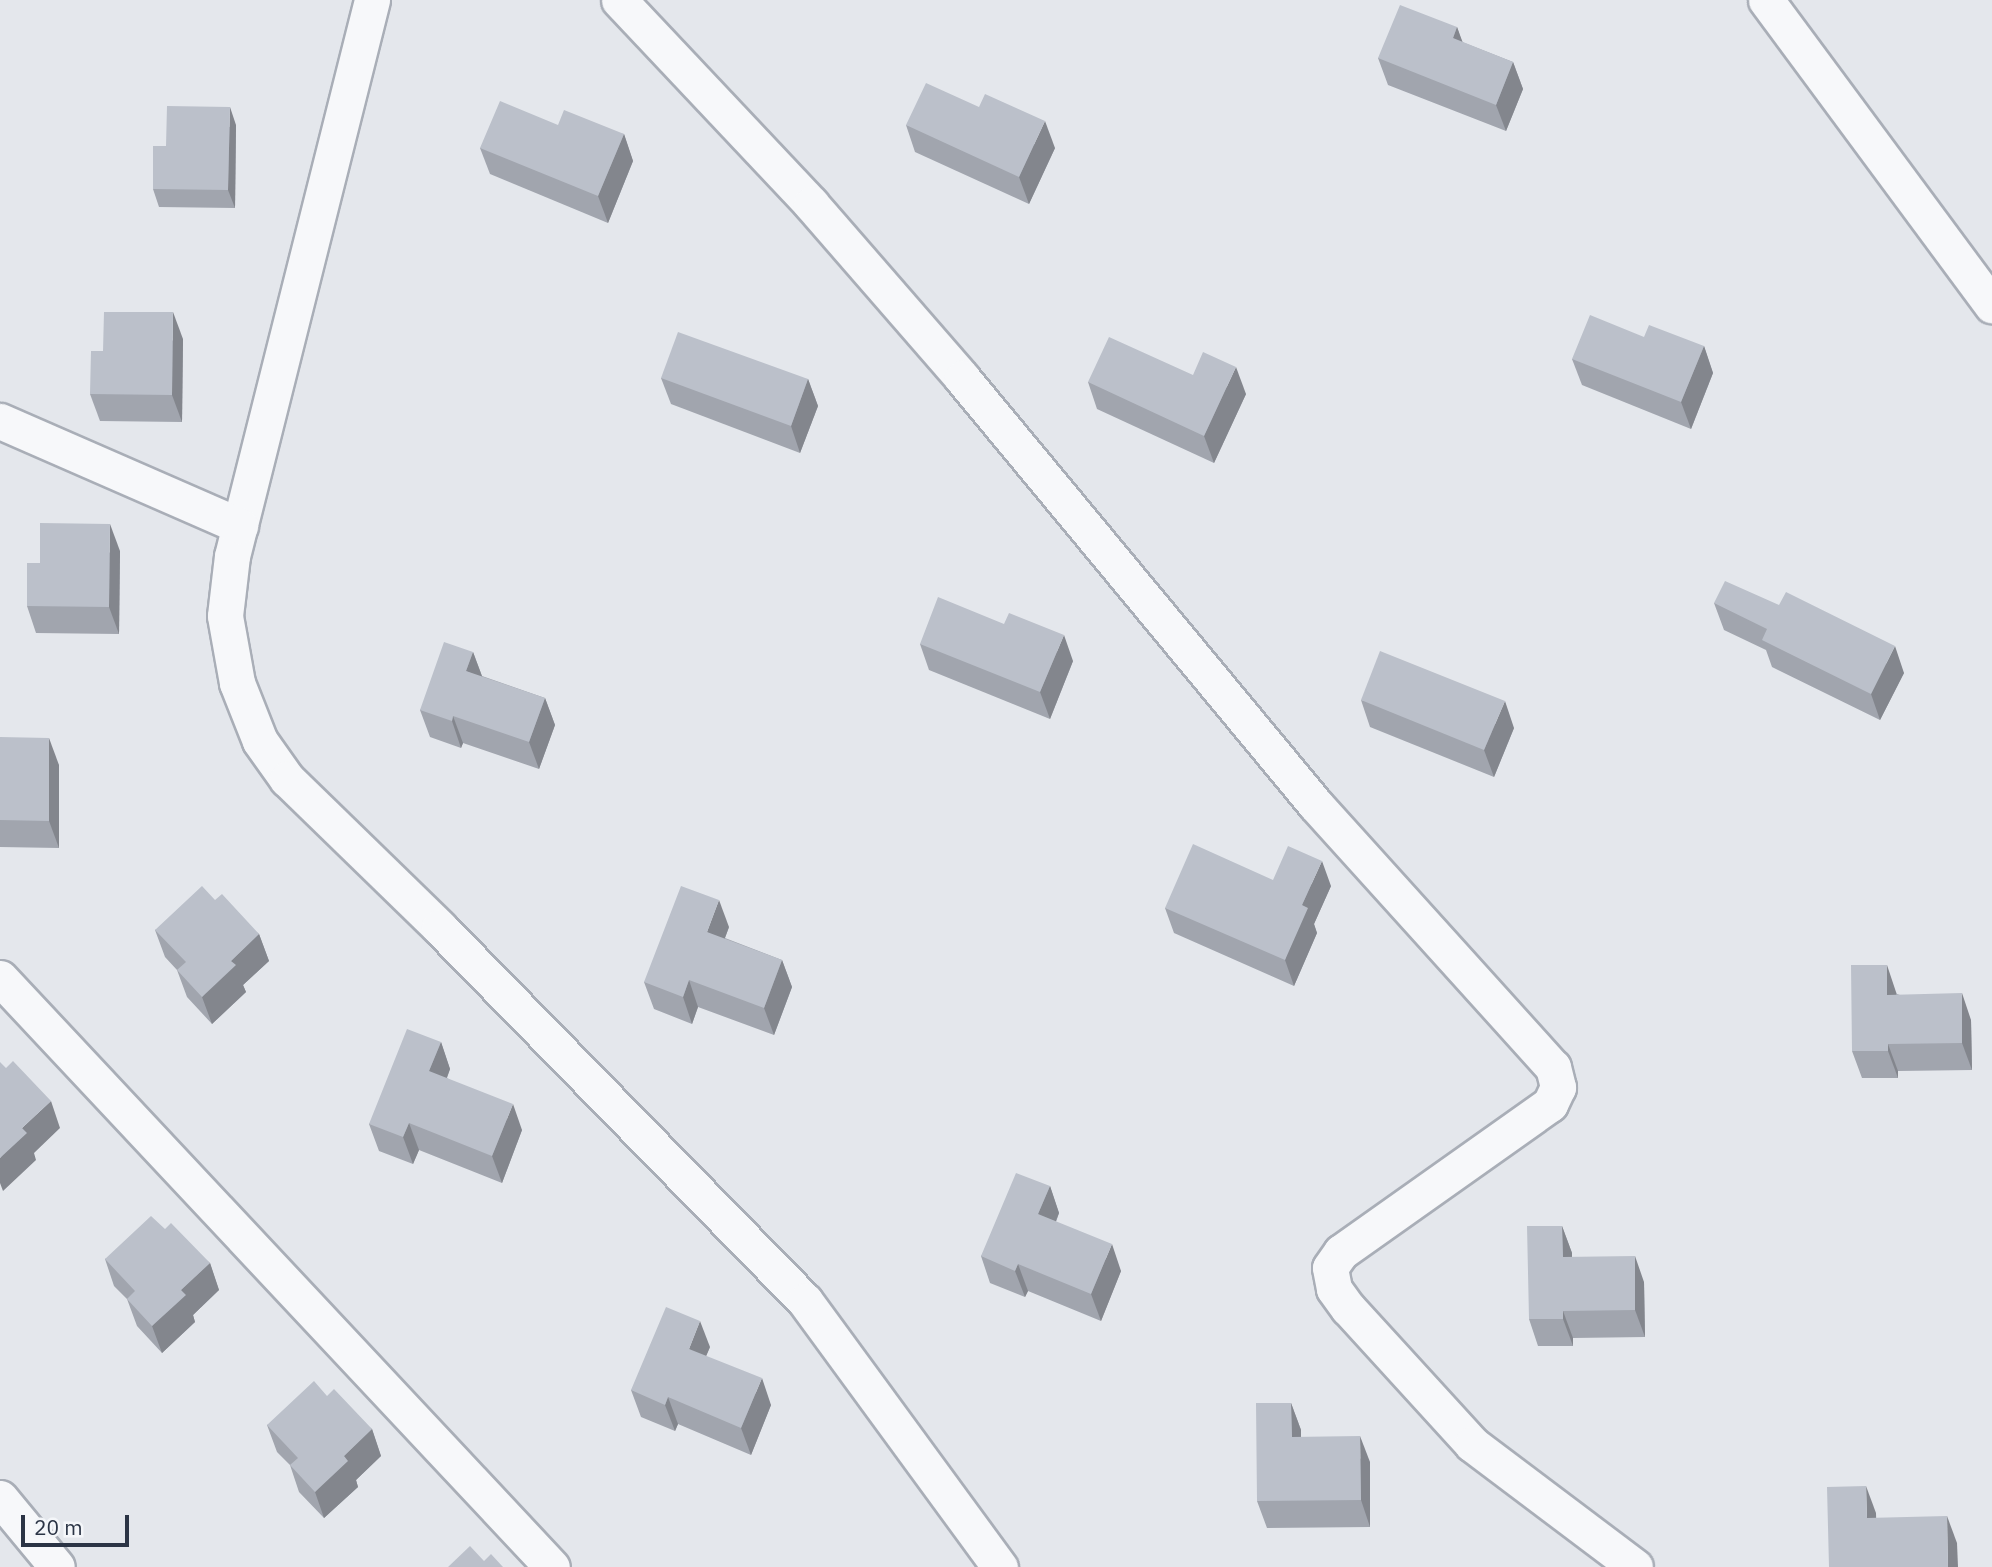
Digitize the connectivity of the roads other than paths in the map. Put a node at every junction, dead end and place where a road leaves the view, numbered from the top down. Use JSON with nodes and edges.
{"nodes":[{"id":1,"x":372,"y":0,"type":"edge"},
{"id":2,"x":619,"y":0,"type":"edge"},
{"id":3,"x":1766,"y":0,"type":"edge"},
{"id":4,"x":1992,"y":305,"type":"edge"},
{"id":5,"x":0,"y":421,"type":"edge"},
{"id":6,"x":240,"y":526,"type":"junction"},
{"id":7,"x":0,"y":978,"type":"edge"},
{"id":8,"x":0,"y":1499,"type":"edge"},
{"id":9,"x":57,"y":1567,"type":"edge"},
{"id":10,"x":552,"y":1567,"type":"edge"},
{"id":11,"x":1000,"y":1567,"type":"edge"},
{"id":12,"x":1635,"y":1567,"type":"edge"}],
"edges":[{"from":1,"to":6,"type":"street"},
{"from":2,"to":12,"type":"street"},
{"from":3,"to":4,"type":"street"},
{"from":5,"to":6,"type":"street"},
{"from":6,"to":11,"type":"street"},
{"from":7,"to":10,"type":"street"},
{"from":8,"to":9,"type":"street"}]}
